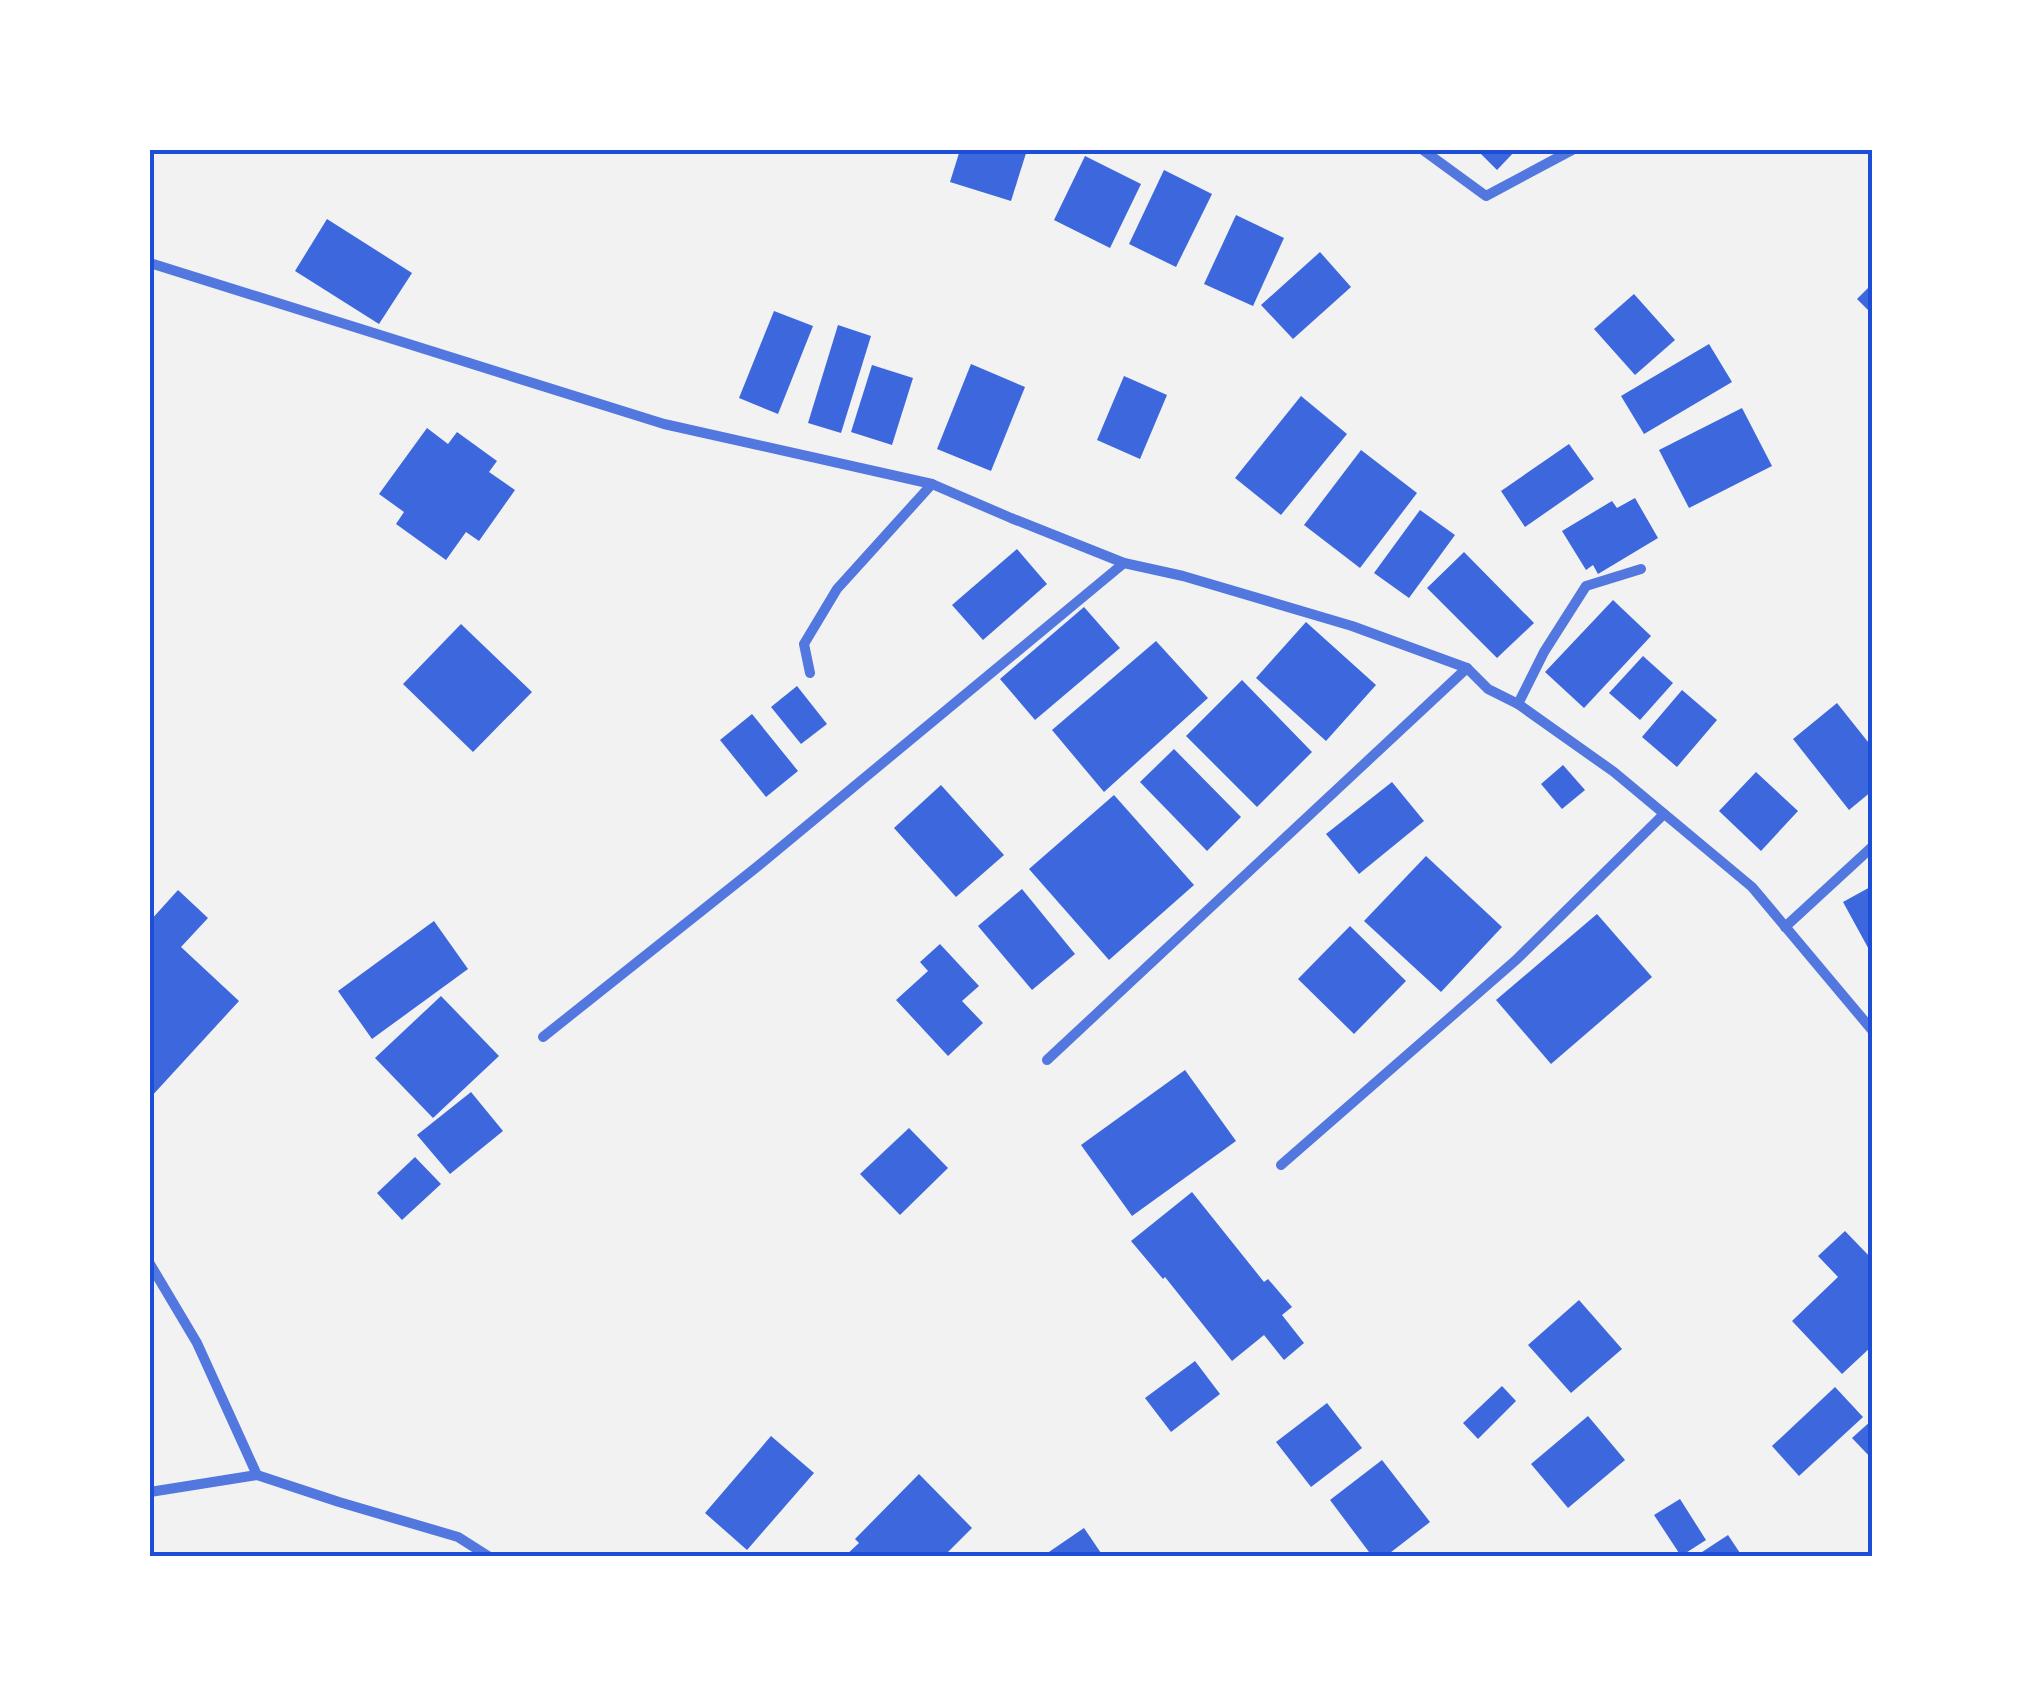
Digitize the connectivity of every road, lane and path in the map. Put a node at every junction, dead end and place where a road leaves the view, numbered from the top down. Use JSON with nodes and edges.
{"nodes":[{"id":1,"x":1424,"y":150,"type":"edge"},
{"id":2,"x":1572,"y":150,"type":"edge"},
{"id":3,"x":150,"y":263,"type":"edge"},
{"id":4,"x":932,"y":484,"type":"junction"},
{"id":5,"x":1124,"y":563,"type":"junction"},
{"id":6,"x":1641,"y":569,"type":"dead end"},
{"id":7,"x":1468,"y":668,"type":"junction"},
{"id":8,"x":810,"y":673,"type":"dead end"},
{"id":9,"x":1518,"y":704,"type":"junction"},
{"id":10,"x":1664,"y":814,"type":"junction"},
{"id":11,"x":1872,"y":847,"type":"edge"},
{"id":12,"x":1785,"y":927,"type":"junction"},
{"id":13,"x":1872,"y":1030,"type":"edge"},
{"id":14,"x":543,"y":1037,"type":"dead end"},
{"id":15,"x":1047,"y":1060,"type":"dead end"},
{"id":16,"x":1281,"y":1165,"type":"dead end"},
{"id":17,"x":150,"y":1264,"type":"edge"},
{"id":18,"x":257,"y":1475,"type":"junction"},
{"id":19,"x":150,"y":1492,"type":"edge"},
{"id":20,"x":488,"y":1556,"type":"edge"}],
"edges":[{"from":1,"to":2,"type":"street"},
{"from":3,"to":4,"type":"street"},
{"from":4,"to":5,"type":"street"},
{"from":4,"to":8,"type":"street"},
{"from":5,"to":7,"type":"street"},
{"from":5,"to":14,"type":"street"},
{"from":6,"to":9,"type":"street"},
{"from":7,"to":9,"type":"street"},
{"from":7,"to":15,"type":"street"},
{"from":9,"to":10,"type":"street"},
{"from":10,"to":12,"type":"street"},
{"from":10,"to":16,"type":"street"},
{"from":11,"to":12,"type":"street"},
{"from":12,"to":13,"type":"street"},
{"from":17,"to":18,"type":"street"},
{"from":18,"to":19,"type":"street"},
{"from":18,"to":20,"type":"street"}]}
